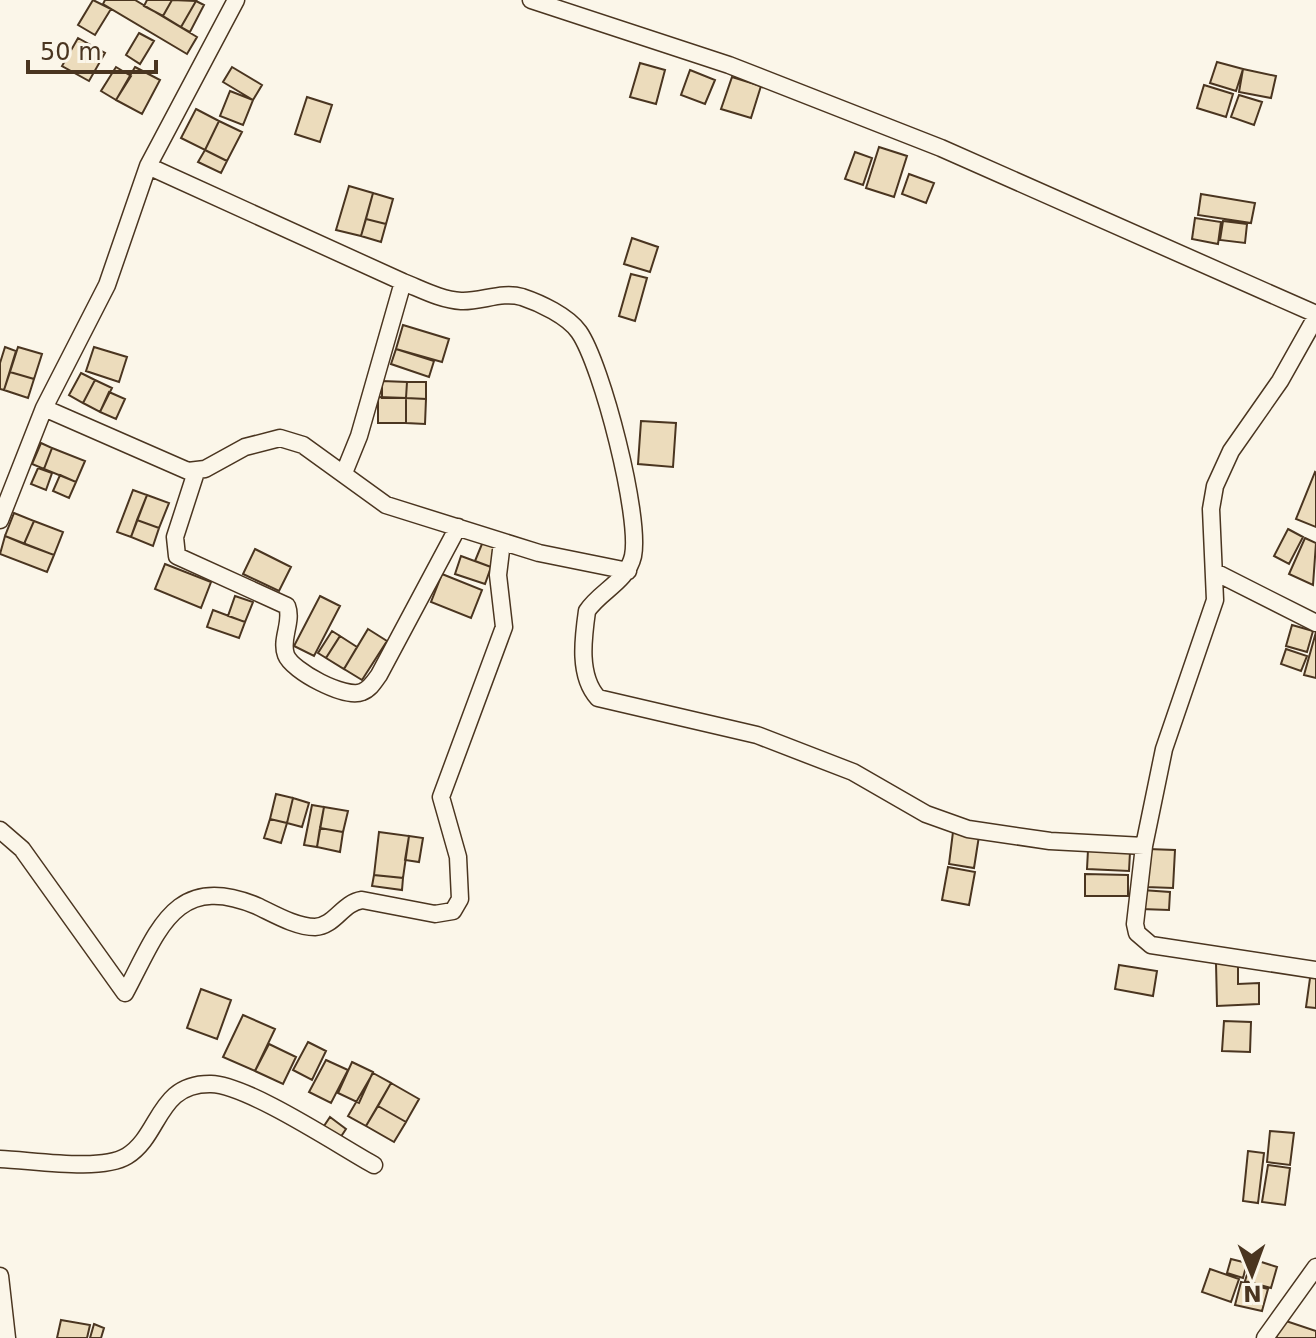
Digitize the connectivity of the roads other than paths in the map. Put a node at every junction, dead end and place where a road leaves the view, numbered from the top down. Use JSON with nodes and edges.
{"nodes":[{"id":1,"x":236,"y":0,"type":"edge"},
{"id":2,"x":531,"y":0,"type":"edge"},
{"id":3,"x":148,"y":166,"type":"junction"},
{"id":4,"x":403,"y":282,"type":"junction"},
{"id":5,"x":1316,"y":316,"type":"edge"},
{"id":6,"x":44,"y":408,"type":"junction"},
{"id":7,"x":196,"y":472,"type":"junction"},
{"id":8,"x":344,"y":473,"type":"junction"},
{"id":9,"x":0,"y":520,"type":"edge"},
{"id":10,"x":458,"y":527,"type":"junction"},
{"id":11,"x":502,"y":542,"type":"junction"},
{"id":12,"x":628,"y":571,"type":"junction"},
{"id":13,"x":1215,"y":572,"type":"junction"},
{"id":14,"x":1316,"y":623,"type":"edge"},
{"id":15,"x":0,"y":830,"type":"edge"},
{"id":16,"x":1144,"y":846,"type":"junction"},
{"id":17,"x":1316,"y":970,"type":"edge"},
{"id":18,"x":0,"y":1159,"type":"edge"},
{"id":19,"x":374,"y":1165,"type":"dead end"},
{"id":20,"x":1316,"y":1267,"type":"edge"},
{"id":21,"x":0,"y":1276,"type":"edge"},
{"id":22,"x":7,"y":1338,"type":"edge"},
{"id":23,"x":1265,"y":1338,"type":"edge"}],
"edges":[{"from":1,"to":3,"type":"street"},
{"from":2,"to":5,"type":"street"},
{"from":3,"to":4,"type":"street"},
{"from":3,"to":6,"type":"street"},
{"from":4,"to":8,"type":"street"},
{"from":4,"to":12,"type":"street"},
{"from":5,"to":13,"type":"street"},
{"from":6,"to":7,"type":"street"},
{"from":6,"to":9,"type":"street"},
{"from":7,"to":8,"type":"street"},
{"from":7,"to":10,"type":"street"},
{"from":8,"to":10,"type":"street"},
{"from":10,"to":11,"type":"street"},
{"from":11,"to":12,"type":"street"},
{"from":11,"to":15,"type":"street"},
{"from":12,"to":16,"type":"street"},
{"from":13,"to":14,"type":"street"},
{"from":13,"to":16,"type":"street"},
{"from":16,"to":17,"type":"street"},
{"from":18,"to":19,"type":"street"},
{"from":20,"to":23,"type":"street"},
{"from":21,"to":22,"type":"street"}]}
